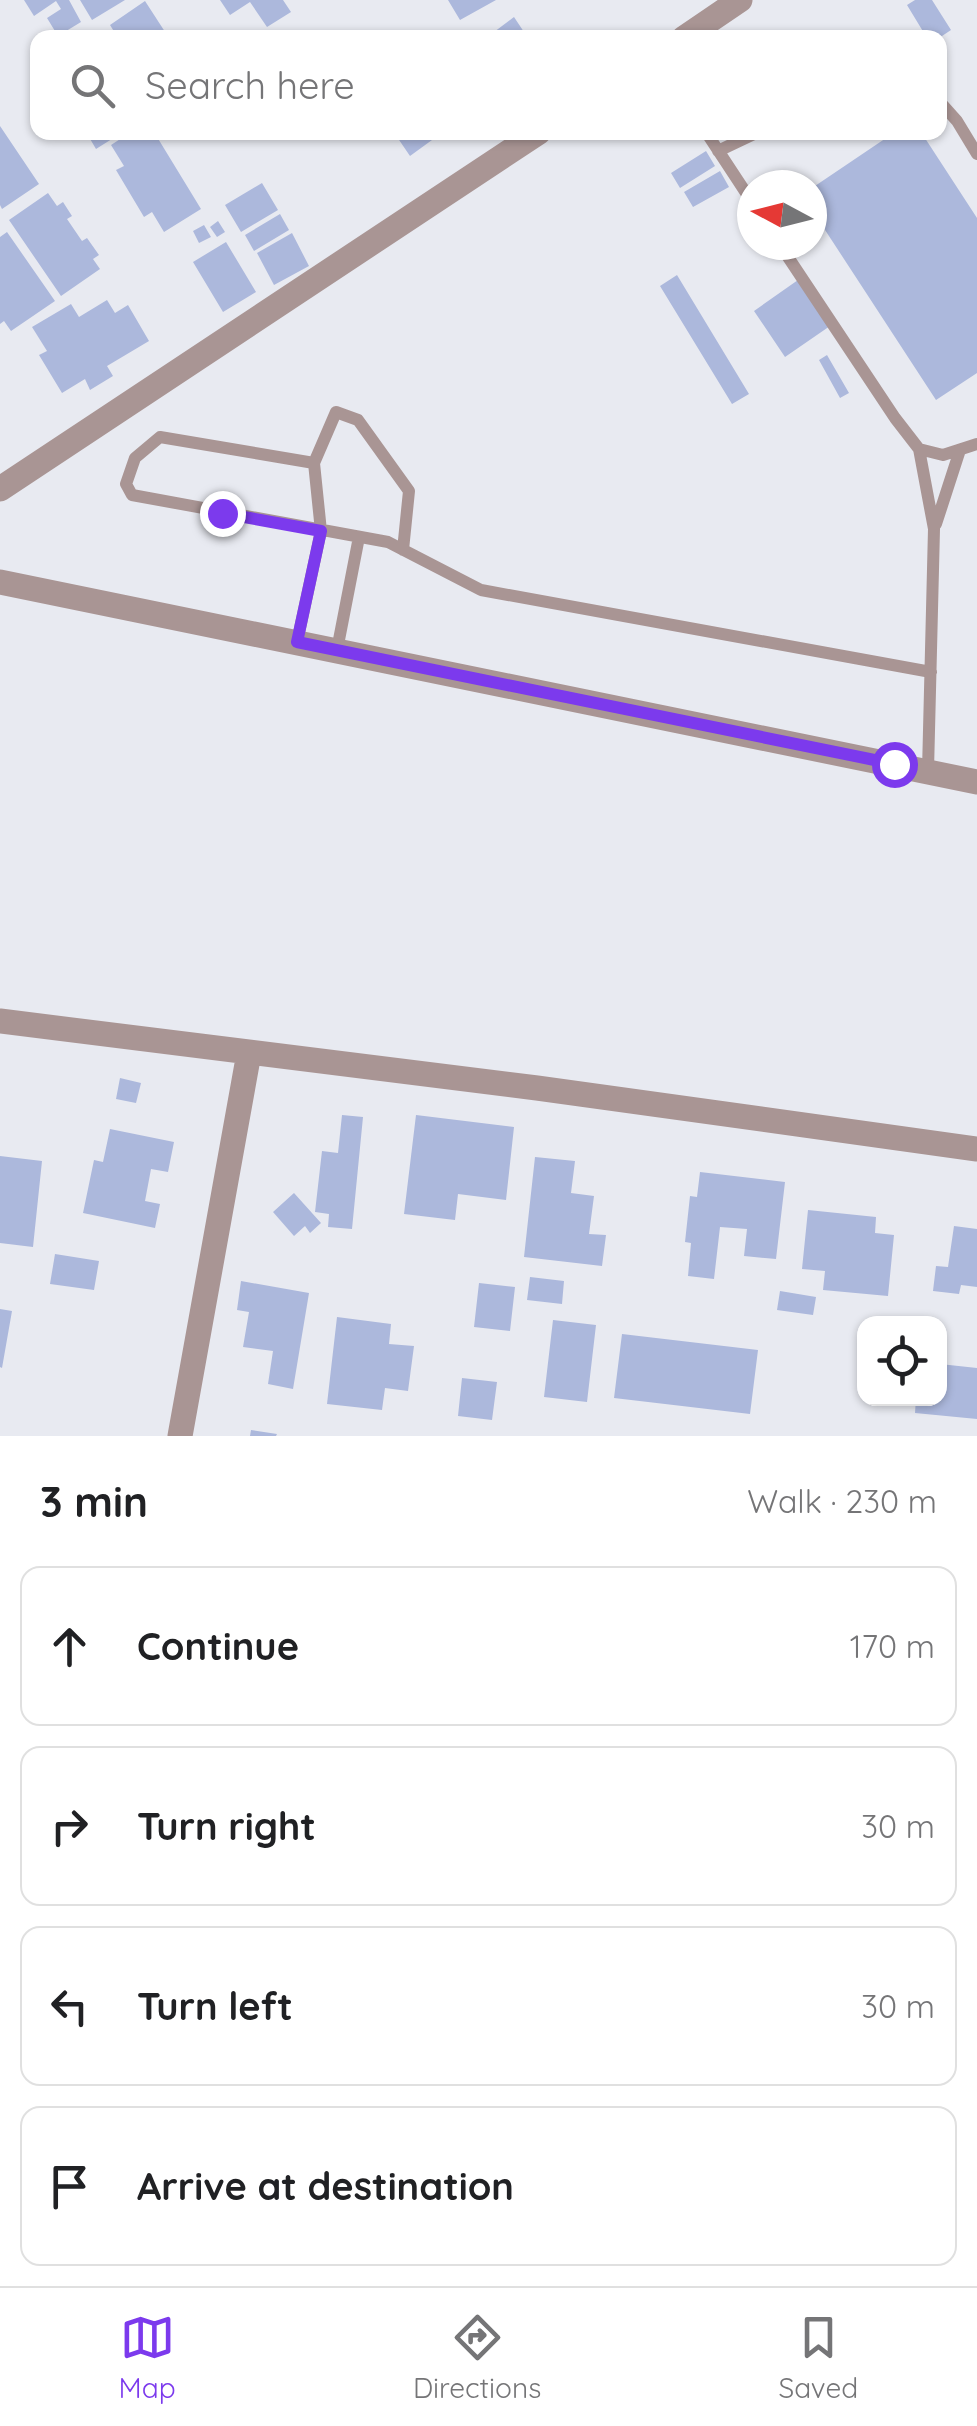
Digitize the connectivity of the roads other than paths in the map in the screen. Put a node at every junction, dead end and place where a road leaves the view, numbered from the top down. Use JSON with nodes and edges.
{"nodes":[{"id":1,"x":740,"y":0,"type":"edge"},
{"id":2,"x":696,"y":30,"type":"edge"},
{"id":3,"x":947,"y":110,"type":"edge"},
{"id":4,"x":528,"y":140,"type":"edge"},
{"id":5,"x":711,"y":140,"type":"edge"},
{"id":6,"x":740,"y":140,"type":"edge"},
{"id":7,"x":718,"y":150,"type":"junction"},
{"id":8,"x":977,"y":154,"type":"edge"},
{"id":9,"x":737,"y":179,"type":"edge"},
{"id":10,"x":790,"y":260,"type":"edge"},
{"id":11,"x":977,"y":444,"type":"edge"},
{"id":12,"x":919,"y":448,"type":"junction"},
{"id":13,"x":960,"y":450,"type":"junction"},
{"id":14,"x":314,"y":462,"type":"junction"},
{"id":15,"x":0,"y":489,"type":"edge"},
{"id":16,"x":934,"y":529,"type":"junction"},
{"id":17,"x":321,"y":531,"type":"junction"},
{"id":18,"x":359,"y":537,"type":"junction"},
{"id":19,"x":403,"y":550,"type":"junction"},
{"id":20,"x":0,"y":582,"type":"edge"},
{"id":21,"x":297,"y":642,"type":"junction"},
{"id":22,"x":336,"y":650,"type":"junction"},
{"id":23,"x":931,"y":672,"type":"junction"},
{"id":24,"x":928,"y":772,"type":"junction"},
{"id":25,"x":977,"y":782,"type":"edge"},
{"id":26,"x":0,"y":1022,"type":"edge"},
{"id":27,"x":249,"y":1053,"type":"junction"},
{"id":28,"x":977,"y":1149,"type":"edge"},
{"id":29,"x":180,"y":1436,"type":"edge"}],
"edges":[{"from":1,"to":2,"type":"street"},
{"from":3,"to":8,"type":"lane"},
{"from":4,"to":15,"type":"street"},
{"from":5,"to":7,"type":"lane"},
{"from":6,"to":7,"type":"lane"},
{"from":7,"to":9,"type":"lane"},
{"from":10,"to":12,"type":"lane"},
{"from":11,"to":13,"type":"lane"},
{"from":12,"to":13,"type":"lane"},
{"from":12,"to":16,"type":"lane"},
{"from":13,"to":16,"type":"lane"},
{"from":14,"to":17,"type":"lane"},
{"from":14,"to":17,"type":"lane"},
{"from":14,"to":19,"type":"lane"},
{"from":16,"to":23,"type":"lane"},
{"from":17,"to":18,"type":"lane"},
{"from":17,"to":21,"type":"lane"},
{"from":18,"to":19,"type":"lane"},
{"from":18,"to":22,"type":"lane"},
{"from":19,"to":23,"type":"lane"},
{"from":20,"to":21,"type":"street"},
{"from":21,"to":22,"type":"street"},
{"from":22,"to":24,"type":"street"},
{"from":23,"to":24,"type":"lane"},
{"from":24,"to":25,"type":"street"},
{"from":26,"to":27,"type":"street"},
{"from":27,"to":28,"type":"street"},
{"from":27,"to":29,"type":"street"}]}
